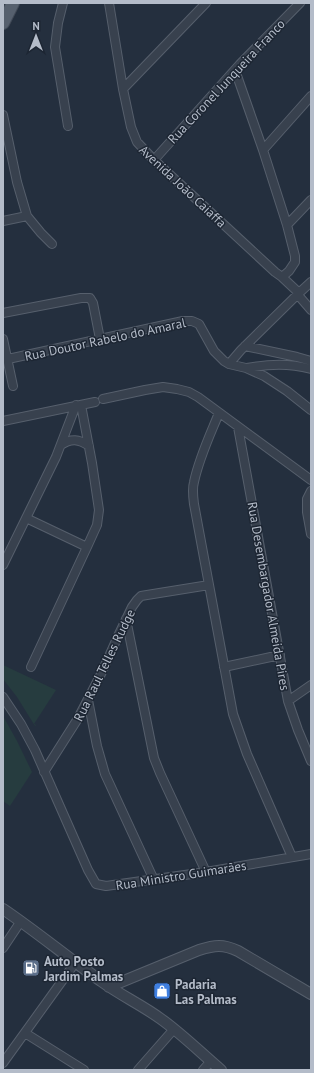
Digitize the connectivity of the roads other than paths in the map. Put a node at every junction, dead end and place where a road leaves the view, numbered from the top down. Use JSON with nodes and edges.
{"nodes":[{"id":1,"x":14,"y":3,"type":"edge"},
{"id":2,"x":63,"y":3,"type":"edge"},
{"id":3,"x":109,"y":3,"type":"edge"},
{"id":4,"x":206,"y":3,"type":"edge"},
{"id":5,"x":300,"y":3,"type":"edge"},
{"id":6,"x":4,"y":15,"type":"edge"},
{"id":7,"x":235,"y":70,"type":"junction"},
{"id":8,"x":123,"y":89,"type":"junction"},
{"id":9,"x":311,"y":96,"type":"edge"},
{"id":10,"x":3,"y":115,"type":"edge"},
{"id":11,"x":68,"y":126,"type":"dead end"},
{"id":12,"x":263,"y":150,"type":"junction"},
{"id":13,"x":154,"y":160,"type":"junction"},
{"id":14,"x":311,"y":200,"type":"edge"},
{"id":15,"x":27,"y":216,"type":"junction"},
{"id":16,"x":3,"y":221,"type":"edge"},
{"id":17,"x":287,"y":225,"type":"junction"},
{"id":18,"x":52,"y":244,"type":"dead end"},
{"id":19,"x":282,"y":277,"type":"junction"},
{"id":20,"x":311,"y":282,"type":"edge"},
{"id":21,"x":299,"y":294,"type":"junction"},
{"id":22,"x":311,"y":310,"type":"edge"},
{"id":23,"x":3,"y":313,"type":"edge"},
{"id":24,"x":3,"y":339,"type":"edge"},
{"id":25,"x":100,"y":339,"type":"junction"},
{"id":26,"x":245,"y":346,"type":"junction"},
{"id":27,"x":8,"y":359,"type":"junction"},
{"id":28,"x":311,"y":361,"type":"edge"},
{"id":29,"x":230,"y":364,"type":"junction"},
{"id":30,"x":246,"y":368,"type":"junction"},
{"id":31,"x":311,"y":369,"type":"edge"},
{"id":32,"x":13,"y":386,"type":"dead end"},
{"id":33,"x":103,"y":399,"type":"dead end"},
{"id":34,"x":94,"y":402,"type":"dead end"},
{"id":35,"x":78,"y":405,"type":"junction"},
{"id":36,"x":311,"y":410,"type":"edge"},
{"id":37,"x":219,"y":413,"type":"junction"},
{"id":38,"x":3,"y":421,"type":"edge"},
{"id":39,"x":238,"y":427,"type":"junction"},
{"id":40,"x":61,"y":445,"type":"junction"},
{"id":41,"x":88,"y":446,"type":"junction"},
{"id":42,"x":311,"y":480,"type":"edge"},
{"id":43,"x":311,"y":491,"type":"edge"},
{"id":44,"x":26,"y":518,"type":"junction"},
{"id":45,"x":311,"y":534,"type":"edge"},
{"id":46,"x":87,"y":547,"type":"junction"},
{"id":47,"x":3,"y":565,"type":"edge"},
{"id":48,"x":209,"y":585,"type":"junction"},
{"id":49,"x":126,"y":619,"type":"junction"},
{"id":50,"x":280,"y":655,"type":"junction"},
{"id":51,"x":31,"y":667,"type":"dead end"},
{"id":52,"x":224,"y":667,"type":"junction"},
{"id":53,"x":311,"y":685,"type":"edge"},
{"id":54,"x":3,"y":698,"type":"edge"},
{"id":55,"x":88,"y":700,"type":"junction"},
{"id":56,"x":288,"y":701,"type":"junction"},
{"id":57,"x":308,"y":748,"type":"edge"},
{"id":58,"x":311,"y":761,"type":"edge"},
{"id":59,"x":44,"y":772,"type":"junction"},
{"id":60,"x":311,"y":854,"type":"edge"},
{"id":61,"x":292,"y":857,"type":"junction"},
{"id":62,"x":206,"y":872,"type":"junction"},
{"id":63,"x":154,"y":880,"type":"junction"},
{"id":64,"x":3,"y":909,"type":"edge"},
{"id":65,"x":21,"y":921,"type":"junction"},
{"id":66,"x":3,"y":948,"type":"edge"},
{"id":67,"x":75,"y":963,"type":"junction"},
{"id":68,"x":109,"y":987,"type":"junction"},
{"id":69,"x":311,"y":994,"type":"edge"},
{"id":70,"x":174,"y":1029,"type":"junction"},
{"id":71,"x":25,"y":1033,"type":"junction"},
{"id":72,"x":211,"y":1061,"type":"junction"},
{"id":73,"x":3,"y":1063,"type":"edge"},
{"id":74,"x":84,"y":1070,"type":"edge"},
{"id":75,"x":138,"y":1070,"type":"edge"},
{"id":76,"x":203,"y":1070,"type":"edge"},
{"id":77,"x":221,"y":1070,"type":"edge"}],
"edges":[{"from":1,"to":6,"type":"main road"},
{"from":2,"to":11,"type":"street"},
{"from":3,"to":8,"type":"street","name":"Avenida João Caiaffa"},
{"from":4,"to":8,"type":"street"},
{"from":5,"to":7,"type":"street","name":"Rua Coronel Junqueira Franco"},
{"from":7,"to":12,"type":"street"},
{"from":7,"to":13,"type":"street","name":"Rua Coronel Junqueira Franco"},
{"from":8,"to":13,"type":"street","name":"Avenida João Caiaffa"},
{"from":9,"to":12,"type":"street"},
{"from":10,"to":15,"type":"street"},
{"from":12,"to":17,"type":"street"},
{"from":13,"to":19,"type":"street","name":"Avenida João Caiaffa"},
{"from":14,"to":17,"type":"street"},
{"from":15,"to":16,"type":"street"},
{"from":15,"to":18,"type":"street"},
{"from":17,"to":19,"type":"street"},
{"from":19,"to":21,"type":"street","name":"Avenida João Caiaffa"},
{"from":20,"to":21,"type":"street"},
{"from":21,"to":22,"type":"street","name":"Avenida João Caiaffa"},
{"from":21,"to":26,"type":"street"},
{"from":23,"to":25,"type":"street"},
{"from":24,"to":27,"type":"street"},
{"from":25,"to":27,"type":"street","name":"Rua Doutor Rabelo do Amaral"},
{"from":25,"to":29,"type":"street","name":"Rua Doutor Rabelo do Amaral"},
{"from":26,"to":28,"type":"street"},
{"from":26,"to":29,"type":"street"},
{"from":27,"to":32,"type":"street"},
{"from":29,"to":30,"type":"street","name":"Rua Doutor Rabelo do Amaral"},
{"from":30,"to":31,"type":"street"},
{"from":30,"to":36,"type":"street","name":"Rua Doutor Rabelo do Amaral"},
{"from":33,"to":37,"type":"street"},
{"from":34,"to":35,"type":"street"},
{"from":35,"to":38,"type":"street"},
{"from":35,"to":40,"type":"street"},
{"from":35,"to":41,"type":"street"},
{"from":37,"to":39,"type":"street"},
{"from":37,"to":48,"type":"street"},
{"from":39,"to":42,"type":"street"},
{"from":39,"to":50,"type":"street","name":"Rua Desembargador Almeida Pires"},
{"from":40,"to":41,"type":"street"},
{"from":40,"to":44,"type":"street"},
{"from":41,"to":46,"type":"street"},
{"from":43,"to":45,"type":"street"},
{"from":44,"to":46,"type":"street"},
{"from":44,"to":47,"type":"street"},
{"from":46,"to":51,"type":"street"},
{"from":48,"to":49,"type":"street","name":"Rua Raul Telles Rudge"},
{"from":48,"to":52,"type":"street"},
{"from":49,"to":55,"type":"street","name":"Rua Raul Telles Rudge"},
{"from":49,"to":62,"type":"street"},
{"from":50,"to":52,"type":"street"},
{"from":50,"to":56,"type":"street","name":"Rua Desembargador Almeida Pires"},
{"from":52,"to":61,"type":"street"},
{"from":53,"to":56,"type":"street"},
{"from":54,"to":59,"type":"street"},
{"from":55,"to":59,"type":"street","name":"Rua Raul Telles Rudge"},
{"from":55,"to":63,"type":"street"},
{"from":56,"to":57,"type":"street","name":"Rua Desembargador Almeida Pires"},
{"from":57,"to":58,"type":"street","name":"Rua Desembargador Almeida Pires"},
{"from":59,"to":63,"type":"street","name":"Rua Ministro Guimarães"},
{"from":60,"to":61,"type":"street","name":"Rua Ministro Guimarães"},
{"from":61,"to":62,"type":"street","name":"Rua Ministro Guimarães"},
{"from":62,"to":63,"type":"street","name":"Rua Ministro Guimarães"},
{"from":64,"to":65,"type":"street"},
{"from":65,"to":66,"type":"street"},
{"from":65,"to":67,"type":"street"},
{"from":67,"to":68,"type":"street"},
{"from":67,"to":71,"type":"street"},
{"from":68,"to":69,"type":"street"},
{"from":68,"to":70,"type":"street"},
{"from":70,"to":72,"type":"street"},
{"from":70,"to":75,"type":"street"},
{"from":71,"to":73,"type":"street"},
{"from":71,"to":74,"type":"street"},
{"from":72,"to":76,"type":"street"},
{"from":72,"to":77,"type":"street"}]}
